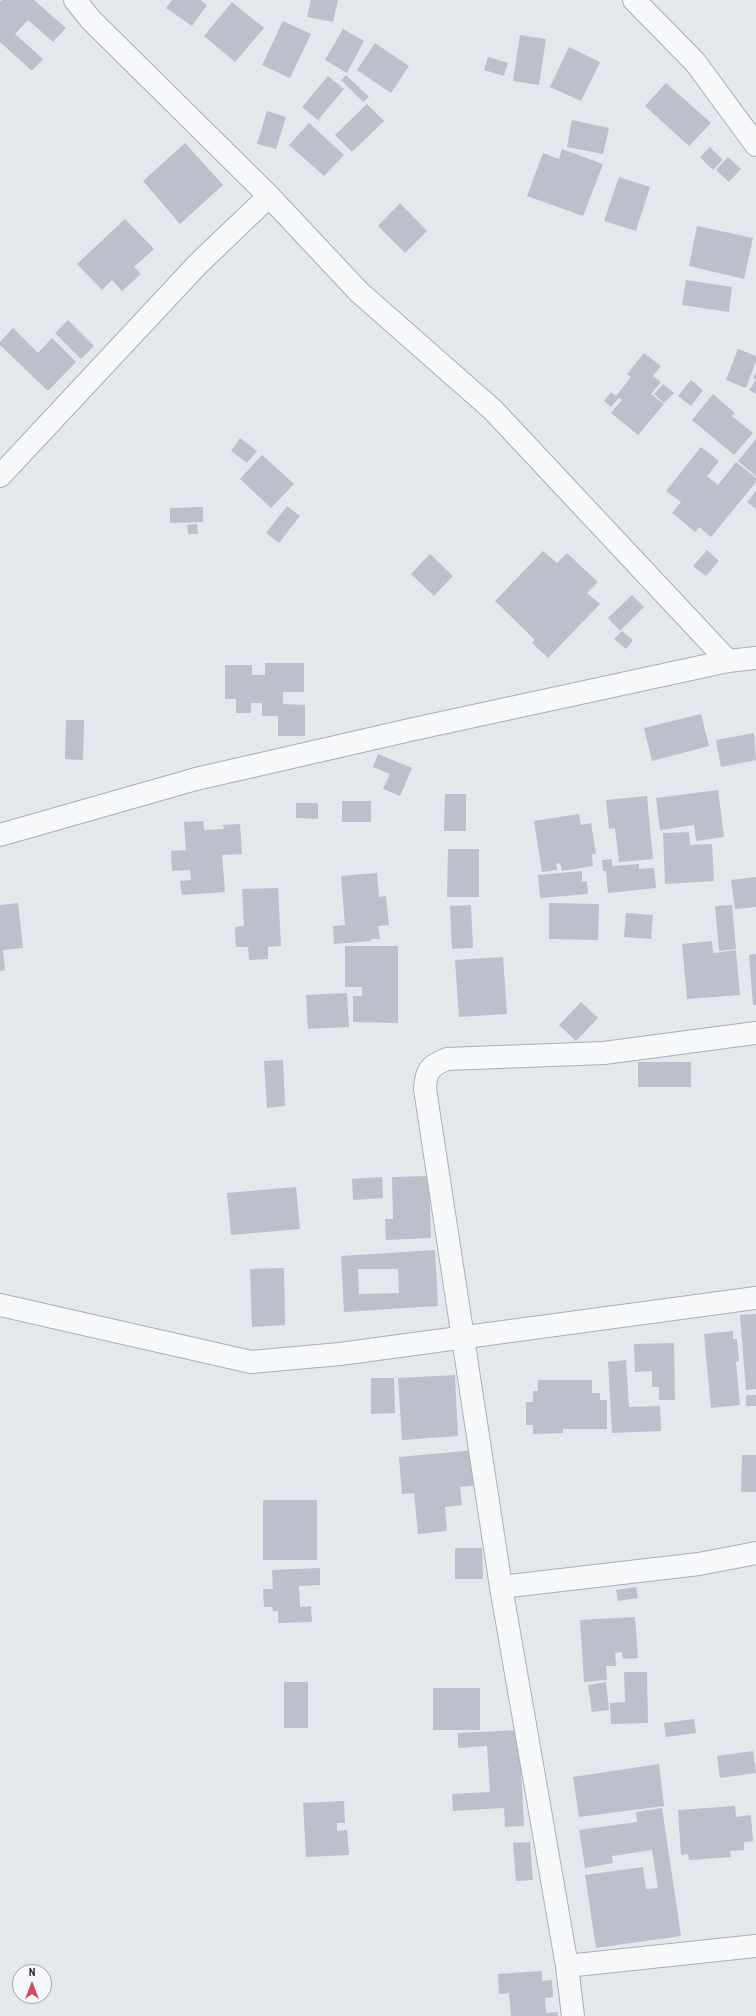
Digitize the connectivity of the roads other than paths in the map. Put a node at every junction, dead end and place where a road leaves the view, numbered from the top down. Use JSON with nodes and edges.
{"nodes":[{"id":1,"x":75,"y":0,"type":"edge"},
{"id":2,"x":634,"y":0,"type":"edge"},
{"id":3,"x":756,"y":145,"type":"edge"},
{"id":4,"x":269,"y":196,"type":"junction"},
{"id":5,"x":0,"y":476,"type":"edge"},
{"id":6,"x":756,"y":658,"type":"edge"},
{"id":7,"x":728,"y":661,"type":"junction"},
{"id":8,"x":0,"y":836,"type":"edge"},
{"id":9,"x":756,"y":1033,"type":"edge"},
{"id":10,"x":756,"y":1298,"type":"edge"},
{"id":11,"x":0,"y":1305,"type":"edge"},
{"id":12,"x":463,"y":1337,"type":"junction"},
{"id":13,"x":756,"y":1553,"type":"edge"},
{"id":14,"x":501,"y":1587,"type":"junction"},
{"id":15,"x":756,"y":1946,"type":"edge"},
{"id":16,"x":567,"y":1966,"type":"junction"},
{"id":17,"x":573,"y":2016,"type":"edge"}],
"edges":[{"from":1,"to":4,"type":"street"},
{"from":2,"to":3,"type":"street"},
{"from":4,"to":5,"type":"street"},
{"from":4,"to":7,"type":"street"},
{"from":6,"to":7,"type":"street"},
{"from":7,"to":8,"type":"street"},
{"from":9,"to":12,"type":"street"},
{"from":10,"to":12,"type":"street"},
{"from":11,"to":12,"type":"street"},
{"from":12,"to":14,"type":"street"},
{"from":13,"to":14,"type":"street"},
{"from":14,"to":16,"type":"street"},
{"from":15,"to":16,"type":"street"},
{"from":16,"to":17,"type":"street"}]}
